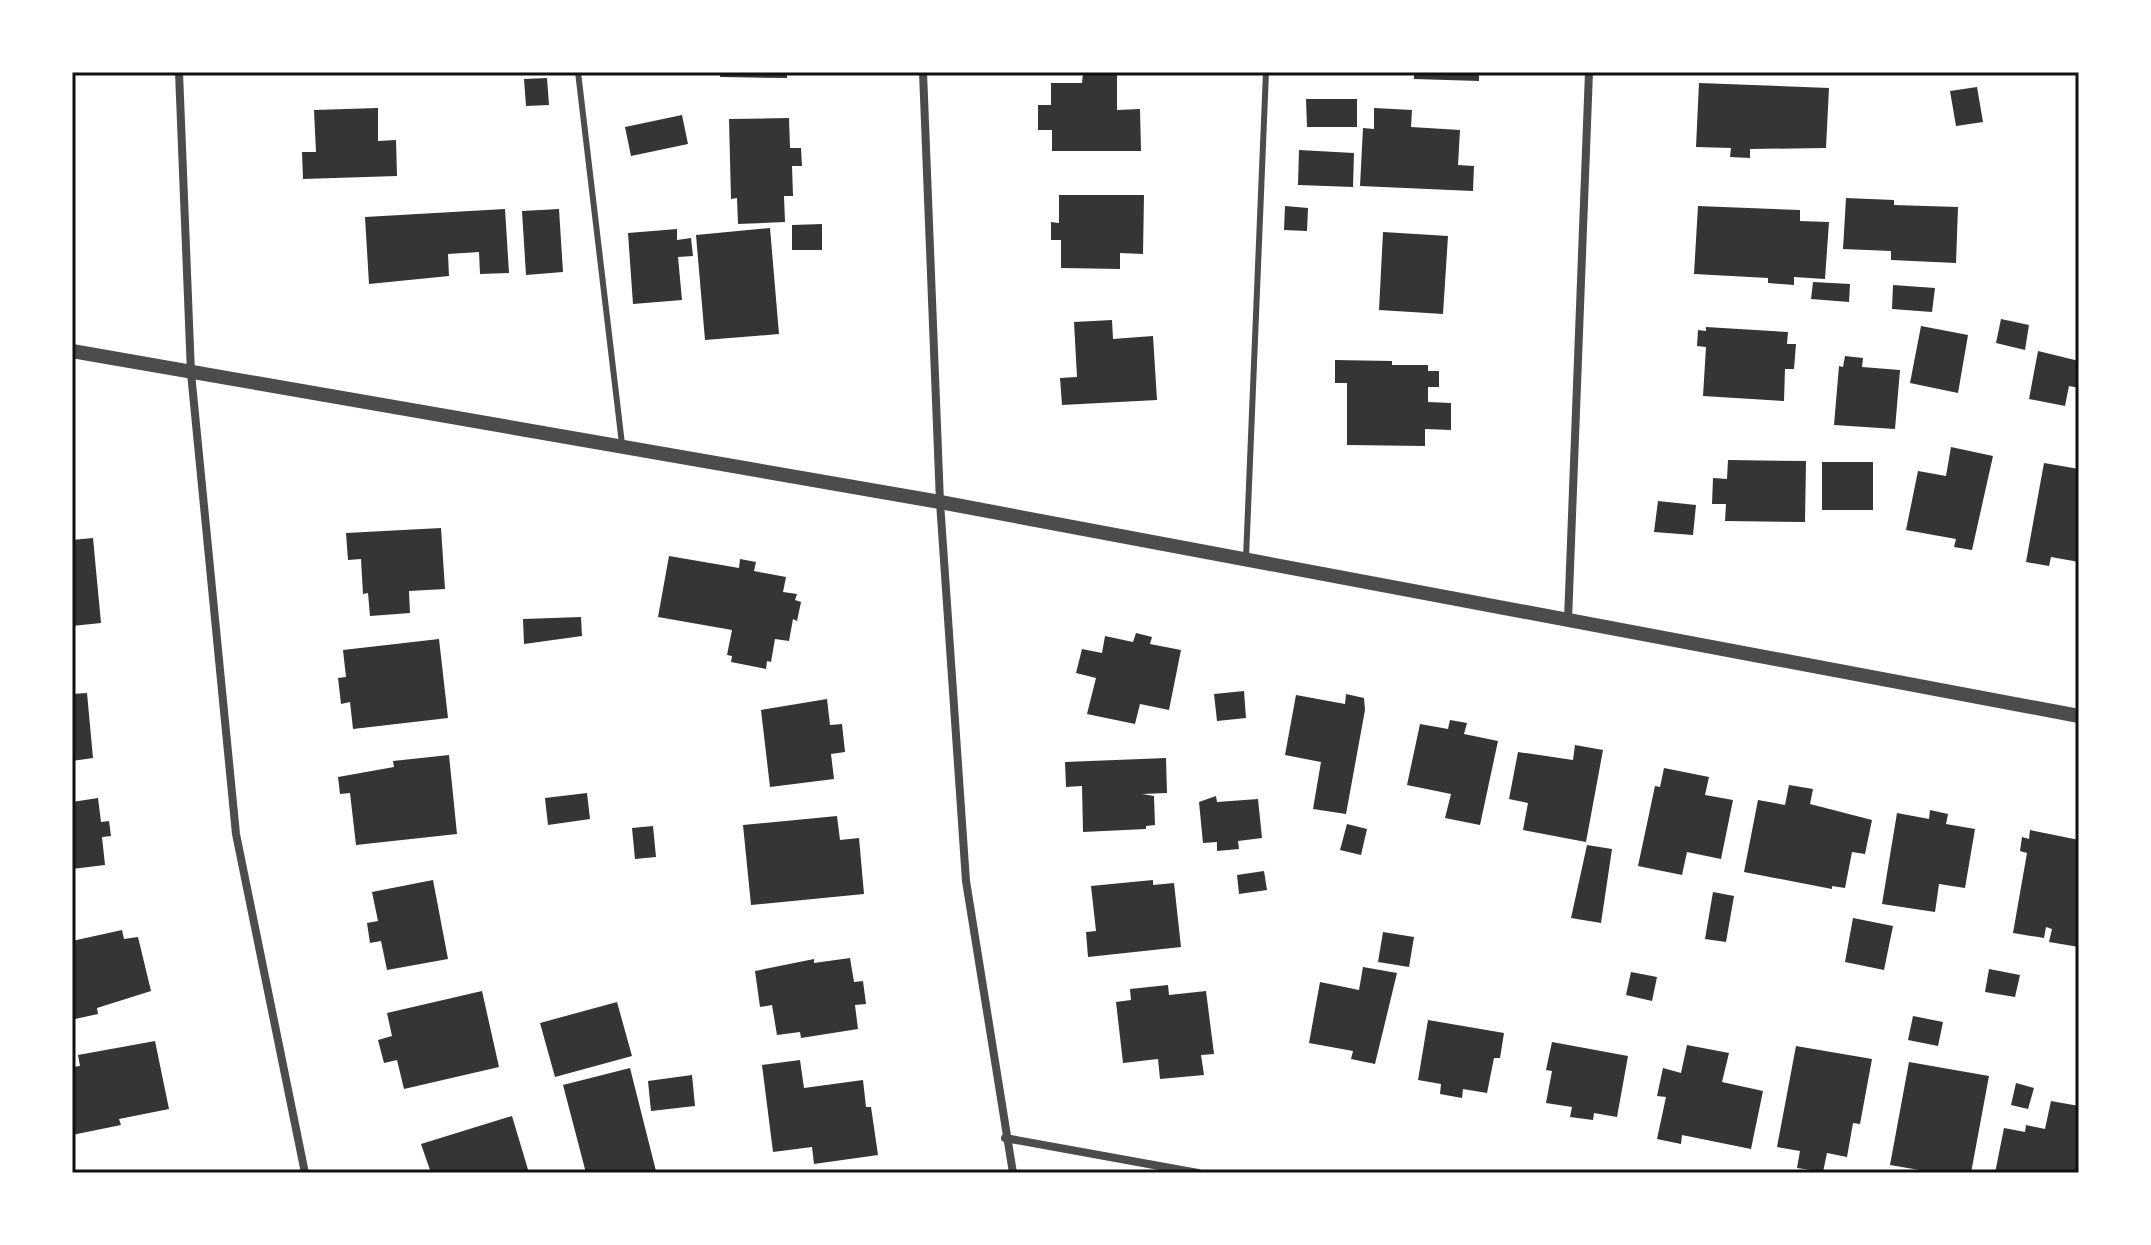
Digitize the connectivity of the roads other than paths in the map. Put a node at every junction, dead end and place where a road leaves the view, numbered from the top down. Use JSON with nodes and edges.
{"nodes":[{"id":1,"x":179,"y":72,"type":"edge"},
{"id":2,"x":578,"y":72,"type":"edge"},
{"id":3,"x":923,"y":72,"type":"edge"},
{"id":4,"x":1266,"y":72,"type":"edge"},
{"id":5,"x":1589,"y":72,"type":"edge"},
{"id":6,"x":72,"y":351,"type":"edge"},
{"id":7,"x":191,"y":373,"type":"junction"},
{"id":8,"x":622,"y":448,"type":"junction"},
{"id":9,"x":940,"y":502,"type":"junction"},
{"id":10,"x":1246,"y":562,"type":"junction"},
{"id":11,"x":1568,"y":620,"type":"junction"},
{"id":12,"x":2079,"y":716,"type":"edge"},
{"id":13,"x":1005,"y":1138,"type":"junction"},
{"id":14,"x":305,"y":1173,"type":"edge"},
{"id":15,"x":1013,"y":1173,"type":"edge"},
{"id":16,"x":1198,"y":1173,"type":"edge"}],
"edges":[{"from":1,"to":7,"type":"street"},
{"from":2,"to":8,"type":"lane"},
{"from":3,"to":9,"type":"street"},
{"from":4,"to":10,"type":"lane"},
{"from":5,"to":11,"type":"street"},
{"from":6,"to":7,"type":"street"},
{"from":7,"to":8,"type":"street"},
{"from":7,"to":14,"type":"street"},
{"from":8,"to":9,"type":"street"},
{"from":9,"to":10,"type":"street"},
{"from":9,"to":13,"type":"street"},
{"from":10,"to":11,"type":"street"},
{"from":11,"to":12,"type":"street"},
{"from":13,"to":15,"type":"street"},
{"from":13,"to":16,"type":"street"}]}
